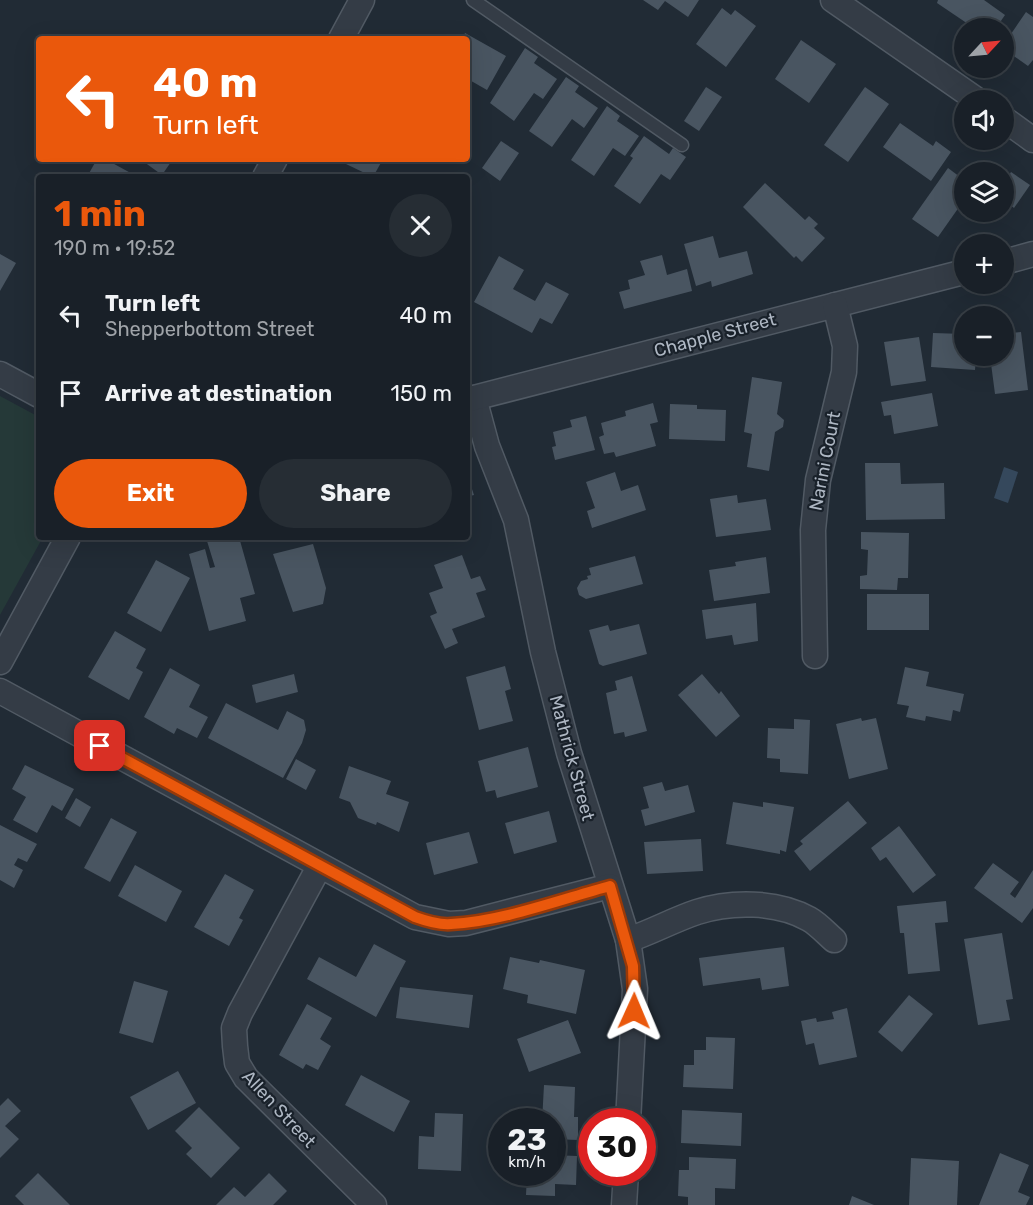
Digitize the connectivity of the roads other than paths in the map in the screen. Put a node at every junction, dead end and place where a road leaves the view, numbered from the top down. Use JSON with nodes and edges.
{"nodes":[{"id":1,"x":362,"y":0,"type":"edge"},
{"id":2,"x":473,"y":0,"type":"edge"},
{"id":3,"x":833,"y":0,"type":"edge"},
{"id":4,"x":343,"y":36,"type":"edge"},
{"id":5,"x":963,"y":90,"type":"edge"},
{"id":6,"x":1014,"y":126,"type":"edge"},
{"id":7,"x":1033,"y":140,"type":"edge"},
{"id":8,"x":682,"y":145,"type":"dead end"},
{"id":9,"x":1033,"y":254,"type":"edge"},
{"id":10,"x":1014,"y":259,"type":"edge"},
{"id":11,"x":954,"y":274,"type":"edge"},
{"id":12,"x":835,"y":304,"type":"junction"},
{"id":13,"x":0,"y":374,"type":"edge"},
{"id":14,"x":36,"y":393,"type":"edge"},
{"id":15,"x":470,"y":399,"type":"edge"},
{"id":16,"x":66,"y":540,"type":"edge"},
{"id":17,"x":815,"y":656,"type":"dead end"},
{"id":18,"x":0,"y":662,"type":"edge"},
{"id":19,"x":0,"y":691,"type":"edge"},
{"id":20,"x":319,"y":867,"type":"junction"},
{"id":21,"x":610,"y":886,"type":"junction"},
{"id":22,"x":628,"y":940,"type":"junction"},
{"id":23,"x":834,"y":940,"type":"dead end"},
{"id":24,"x":629,"y":1108,"type":"edge"},
{"id":25,"x":625,"y":1186,"type":"edge"},
{"id":26,"x":374,"y":1205,"type":"edge"},
{"id":27,"x":624,"y":1205,"type":"edge"}],
"edges":[{"from":1,"to":4,"type":"street"},
{"from":2,"to":8,"type":"lane"},
{"from":3,"to":5,"type":"street"},
{"from":6,"to":7,"type":"street"},
{"from":9,"to":10,"type":"street"},
{"from":11,"to":12,"type":"street","name":"Chapple Street"},
{"from":12,"to":15,"type":"street","name":"Chapple Street"},
{"from":12,"to":17,"type":"street","name":"Narini Court"},
{"from":13,"to":14,"type":"street"},
{"from":15,"to":21,"type":"street","name":"Mathrick Street"},
{"from":16,"to":18,"type":"street"},
{"from":19,"to":20,"type":"street"},
{"from":20,"to":21,"type":"street"},
{"from":20,"to":26,"type":"street","name":"Allen Street"},
{"from":21,"to":22,"type":"street","name":"Mathrick Street"},
{"from":22,"to":23,"type":"street"},
{"from":22,"to":24,"type":"street","name":"Mathrick Street"},
{"from":25,"to":27,"type":"street"}]}
